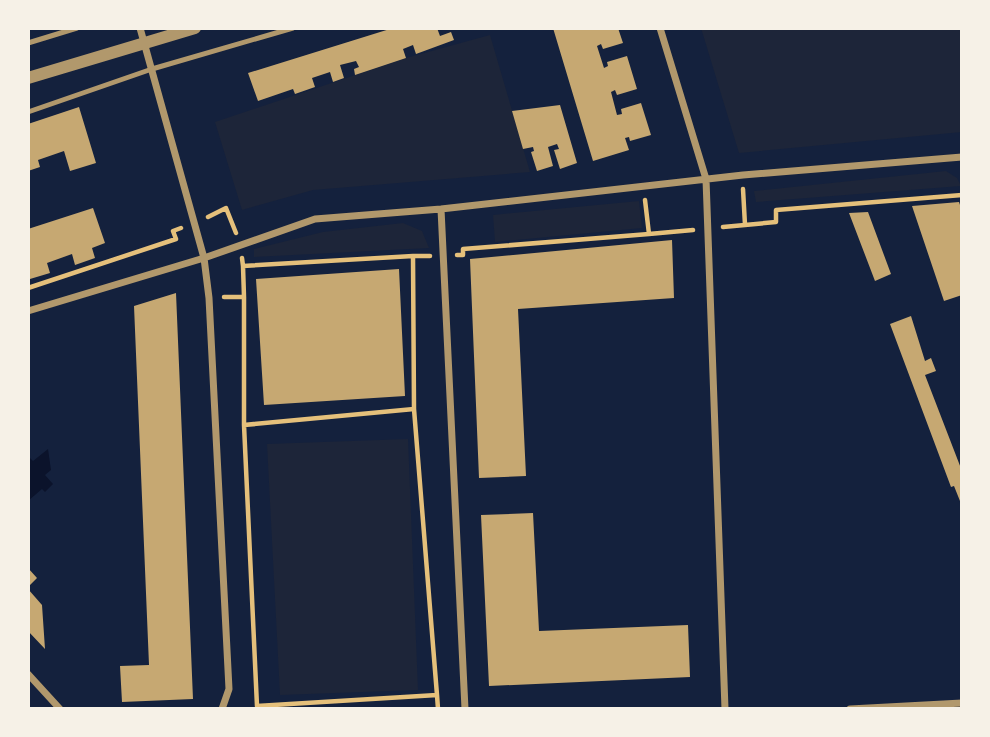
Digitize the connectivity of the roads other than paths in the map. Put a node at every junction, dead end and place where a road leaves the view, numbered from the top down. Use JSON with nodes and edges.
{"nodes":[{"id":1,"x":77,"y":28,"type":"edge"},
{"id":2,"x":140,"y":28,"type":"edge"},
{"id":3,"x":195,"y":28,"type":"edge"},
{"id":4,"x":293,"y":28,"type":"edge"},
{"id":5,"x":660,"y":28,"type":"edge"},
{"id":6,"x":144,"y":42,"type":"junction"},
{"id":7,"x":28,"y":43,"type":"edge"},
{"id":8,"x":152,"y":69,"type":"junction"},
{"id":9,"x":28,"y":78,"type":"edge"},
{"id":10,"x":28,"y":112,"type":"edge"},
{"id":11,"x":962,"y":157,"type":"edge"},
{"id":12,"x":706,"y":179,"type":"junction"},
{"id":13,"x":440,"y":209,"type":"junction"},
{"id":14,"x":204,"y":258,"type":"junction"},
{"id":15,"x":28,"y":311,"type":"edge"},
{"id":16,"x":28,"y":674,"type":"edge"},
{"id":17,"x":962,"y":703,"type":"edge"},
{"id":18,"x":947,"y":707,"type":"edge"},
{"id":19,"x":60,"y":709,"type":"edge"},
{"id":20,"x":222,"y":709,"type":"edge"},
{"id":21,"x":464,"y":709,"type":"edge"},
{"id":22,"x":725,"y":709,"type":"edge"},
{"id":23,"x":850,"y":709,"type":"edge"}],
"edges":[{"from":1,"to":7,"type":"lane"},
{"from":2,"to":6,"type":"street"},
{"from":3,"to":6,"type":"street"},
{"from":4,"to":8,"type":"lane"},
{"from":5,"to":12,"type":"street"},
{"from":6,"to":8,"type":"street"},
{"from":6,"to":9,"type":"street"},
{"from":8,"to":10,"type":"lane"},
{"from":8,"to":14,"type":"street"},
{"from":11,"to":12,"type":"street"},
{"from":12,"to":13,"type":"street"},
{"from":12,"to":22,"type":"street"},
{"from":13,"to":14,"type":"street"},
{"from":13,"to":21,"type":"street"},
{"from":14,"to":15,"type":"street"},
{"from":14,"to":20,"type":"street"},
{"from":16,"to":19,"type":"street"},
{"from":17,"to":18,"type":"street"},
{"from":18,"to":23,"type":"street"}]}
